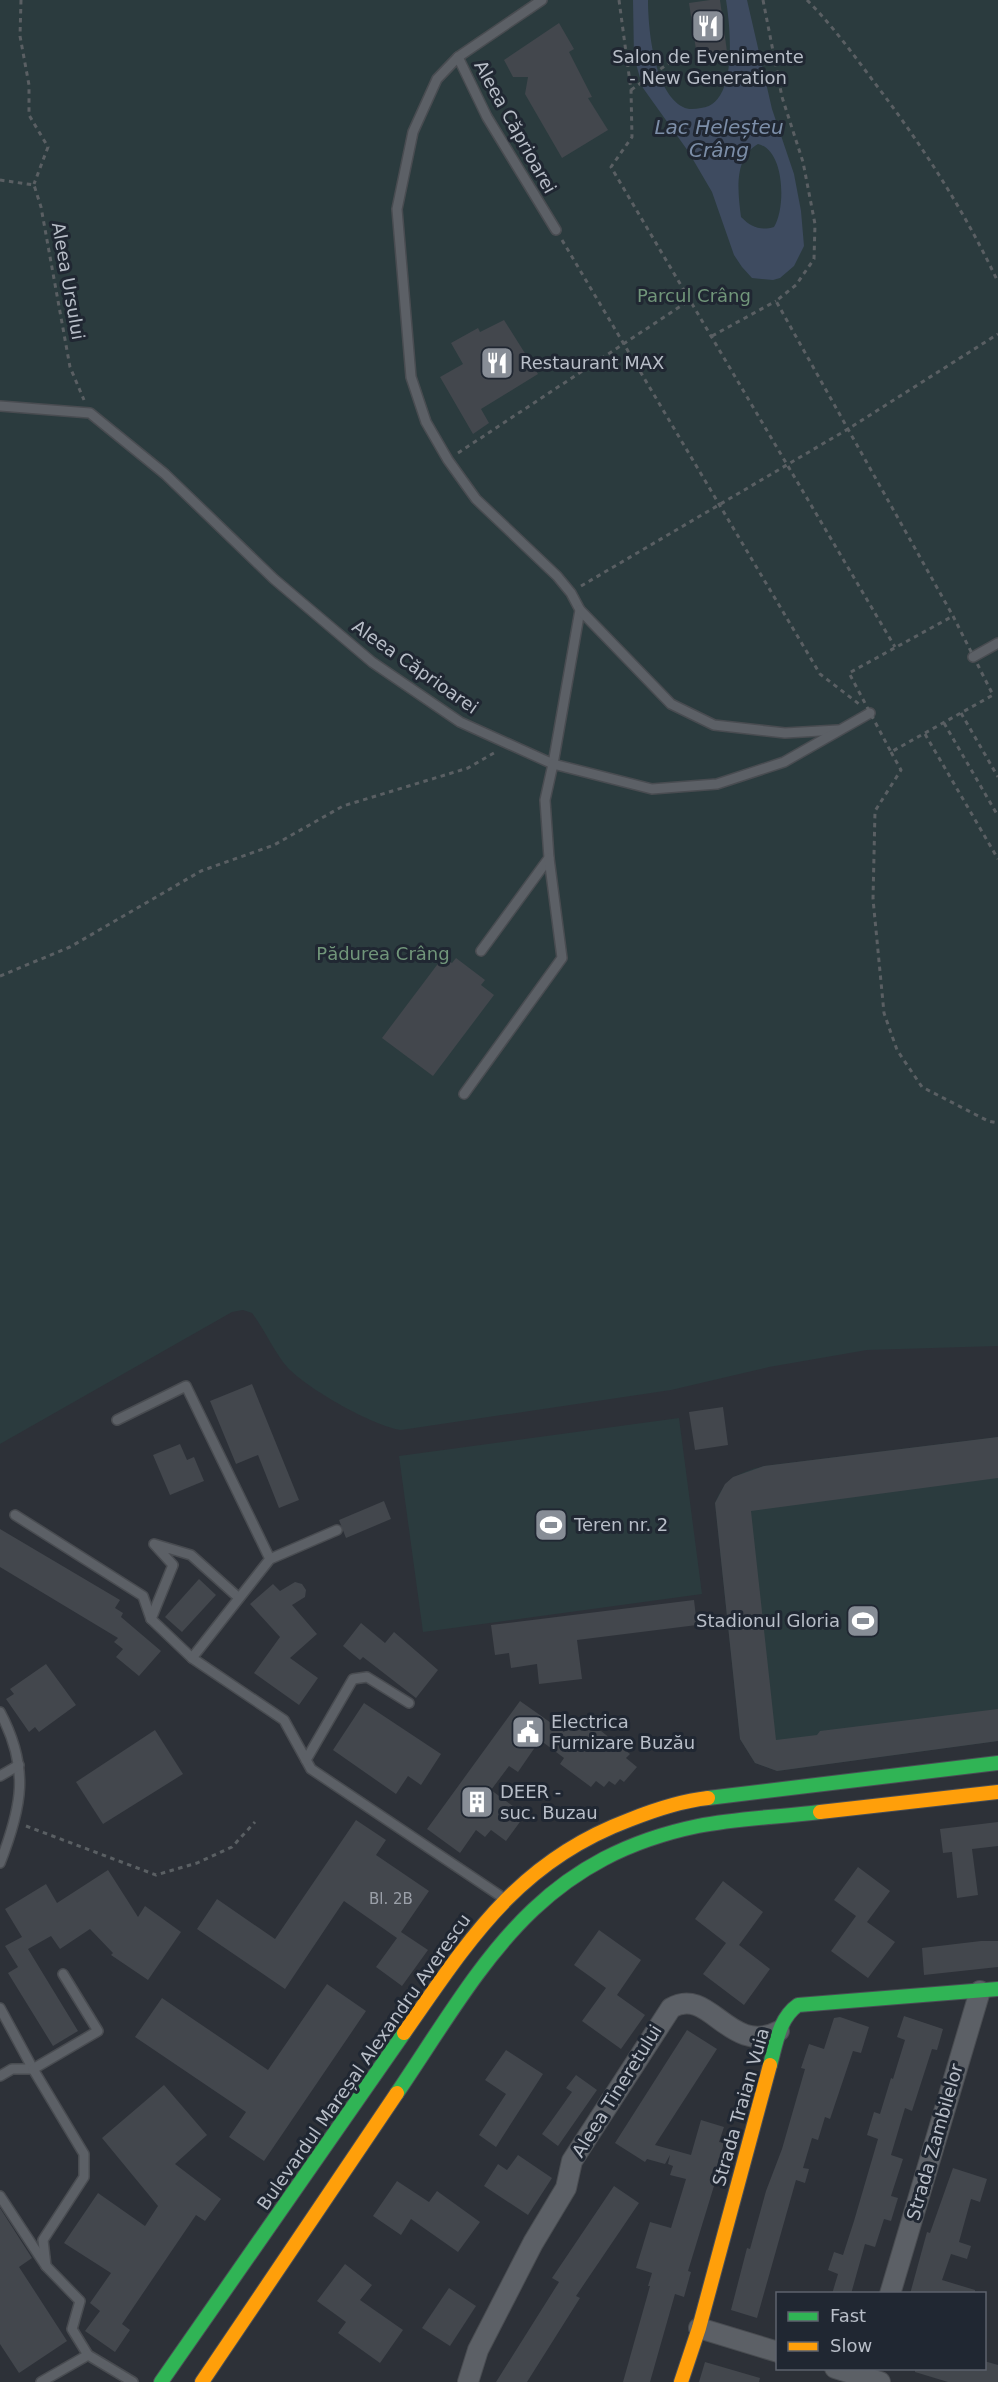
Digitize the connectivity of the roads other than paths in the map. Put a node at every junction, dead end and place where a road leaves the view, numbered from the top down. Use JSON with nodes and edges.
{"nodes":[{"id":1,"x":542,"y":0,"type":"edge"},
{"id":2,"x":458,"y":57,"type":"junction"},
{"id":3,"x":556,"y":230,"type":"road end"},
{"id":4,"x":0,"y":406,"type":"edge"},
{"id":5,"x":580,"y":610,"type":"junction"},
{"id":6,"x":998,"y":643,"type":"edge"},
{"id":7,"x":973,"y":657,"type":"road end"},
{"id":8,"x":870,"y":713,"type":"road end"},
{"id":9,"x":840,"y":730,"type":"junction"},
{"id":10,"x":553,"y":764,"type":"junction"},
{"id":11,"x":549,"y":858,"type":"junction"},
{"id":12,"x":481,"y":951,"type":"dead end"},
{"id":13,"x":464,"y":1094,"type":"dead end"},
{"id":14,"x":117,"y":1420,"type":"dead end"},
{"id":15,"x":15,"y":1515,"type":"dead end"},
{"id":16,"x":337,"y":1530,"type":"dead end"},
{"id":17,"x":191,"y":1555,"type":"junction"},
{"id":18,"x":270,"y":1559,"type":"junction"},
{"id":19,"x":173,"y":1565,"type":"junction"},
{"id":20,"x":143,"y":1596,"type":"junction"},
{"id":21,"x":162,"y":1597,"type":"junction"},
{"id":22,"x":239,"y":1598,"type":"junction"},
{"id":23,"x":151,"y":1618,"type":"junction"},
{"id":24,"x":192,"y":1658,"type":"junction"},
{"id":25,"x":409,"y":1703,"type":"dead end"},
{"id":26,"x":0,"y":1712,"type":"edge"},
{"id":27,"x":306,"y":1760,"type":"junction"},
{"id":28,"x":998,"y":1763,"type":"edge"},
{"id":29,"x":19,"y":1765,"type":"junction"},
{"id":30,"x":0,"y":1776,"type":"edge"},
{"id":31,"x":998,"y":1792,"type":"edge"},
{"id":32,"x":0,"y":1863,"type":"edge"},
{"id":33,"x":516,"y":1906,"type":"junction"},
{"id":34,"x":63,"y":1974,"type":"dead end"},
{"id":35,"x":989,"y":1990,"type":"edge"},
{"id":36,"x":0,"y":2008,"type":"edge"},
{"id":37,"x":779,"y":2031,"type":"junction"},
{"id":38,"x":400,"y":2035,"type":"junction"},
{"id":39,"x":424,"y":2053,"type":"junction"},
{"id":40,"x":33,"y":2069,"type":"junction"},
{"id":41,"x":0,"y":2076,"type":"edge"},
{"id":42,"x":0,"y":2196,"type":"edge"},
{"id":43,"x":46,"y":2266,"type":"junction"},
{"id":44,"x":891,"y":2292,"type":"edge"},
{"id":45,"x":699,"y":2328,"type":"junction"},
{"id":46,"x":776,"y":2352,"type":"edge"},
{"id":47,"x":88,"y":2355,"type":"junction"},
{"id":48,"x":844,"y":2370,"type":"edge"},
{"id":49,"x":871,"y":2376,"type":"edge"},
{"id":50,"x":41,"y":2382,"type":"edge"},
{"id":51,"x":133,"y":2382,"type":"edge"},
{"id":52,"x":161,"y":2382,"type":"edge"},
{"id":53,"x":202,"y":2382,"type":"edge"},
{"id":54,"x":468,"y":2382,"type":"edge"},
{"id":55,"x":681,"y":2382,"type":"edge"}],
"edges":[{"from":1,"to":2,"type":"lane"},
{"from":2,"to":3,"type":"lane","name":"Aleea Căprioarei"},
{"from":2,"to":5,"type":"lane","name":"Aleea Căprioarei"},
{"from":4,"to":10,"type":"lane","name":"Aleea Căprioarei"},
{"from":5,"to":9,"type":"lane","name":"Aleea Căprioarei"},
{"from":5,"to":10,"type":"lane"},
{"from":6,"to":7,"type":"lane"},
{"from":8,"to":9,"type":"lane","name":"Aleea Căprioarei"},
{"from":9,"to":10,"type":"lane","name":"Aleea Căprioarei"},
{"from":10,"to":11,"type":"lane"},
{"from":11,"to":12,"type":"lane"},
{"from":11,"to":13,"type":"lane"},
{"from":14,"to":18,"type":"lane"},
{"from":15,"to":20,"type":"lane"},
{"from":16,"to":18,"type":"lane"},
{"from":17,"to":19,"type":"lane"},
{"from":17,"to":19,"type":"lane"},
{"from":17,"to":22,"type":"lane"},
{"from":18,"to":22,"type":"lane"},
{"from":19,"to":21,"type":"lane"},
{"from":20,"to":21,"type":"lane"},
{"from":20,"to":23,"type":"lane"},
{"from":21,"to":23,"type":"lane"},
{"from":22,"to":24,"type":"lane"},
{"from":23,"to":24,"type":"lane"},
{"from":24,"to":27,"type":"lane"},
{"from":25,"to":27,"type":"lane"},
{"from":26,"to":29,"type":"lane"},
{"from":27,"to":33,"type":"lane"},
{"from":28,"to":33,"type":"main road","name":"Bulevardul Mareșal Alexandru Averescu"},
{"from":29,"to":30,"type":"lane"},
{"from":29,"to":32,"type":"lane"},
{"from":31,"to":33,"type":"main road","name":"Bulevardul Mareșal Alexandru Averescu"},
{"from":33,"to":38,"type":"main road","name":"Bulevardul Mareșal Alexandru Averescu"},
{"from":33,"to":39,"type":"main road","name":"Bulevardul Mareșal Alexandru Averescu"},
{"from":34,"to":40,"type":"lane"},
{"from":35,"to":37,"type":"main road","name":"Strada Traian Vuia"},
{"from":35,"to":44,"type":"street","name":"Strada Zambilelor"},
{"from":36,"to":40,"type":"lane"},
{"from":37,"to":45,"type":"main road","name":"Strada Traian Vuia"},
{"from":37,"to":54,"type":"street","name":"Aleea Tineretului"},
{"from":38,"to":39,"type":"main road"},
{"from":38,"to":52,"type":"main road","name":"Bulevardul Mareșal Alexandru Averescu"},
{"from":39,"to":53,"type":"main road","name":"Bulevardul Mareșal Alexandru Averescu"},
{"from":40,"to":41,"type":"lane"},
{"from":40,"to":43,"type":"lane"},
{"from":42,"to":43,"type":"lane"},
{"from":43,"to":47,"type":"lane"},
{"from":45,"to":46,"type":"street"},
{"from":45,"to":55,"type":"main road","name":"Strada Traian Vuia"},
{"from":47,"to":50,"type":"lane"},
{"from":47,"to":51,"type":"lane"},
{"from":48,"to":49,"type":"street"}]}
